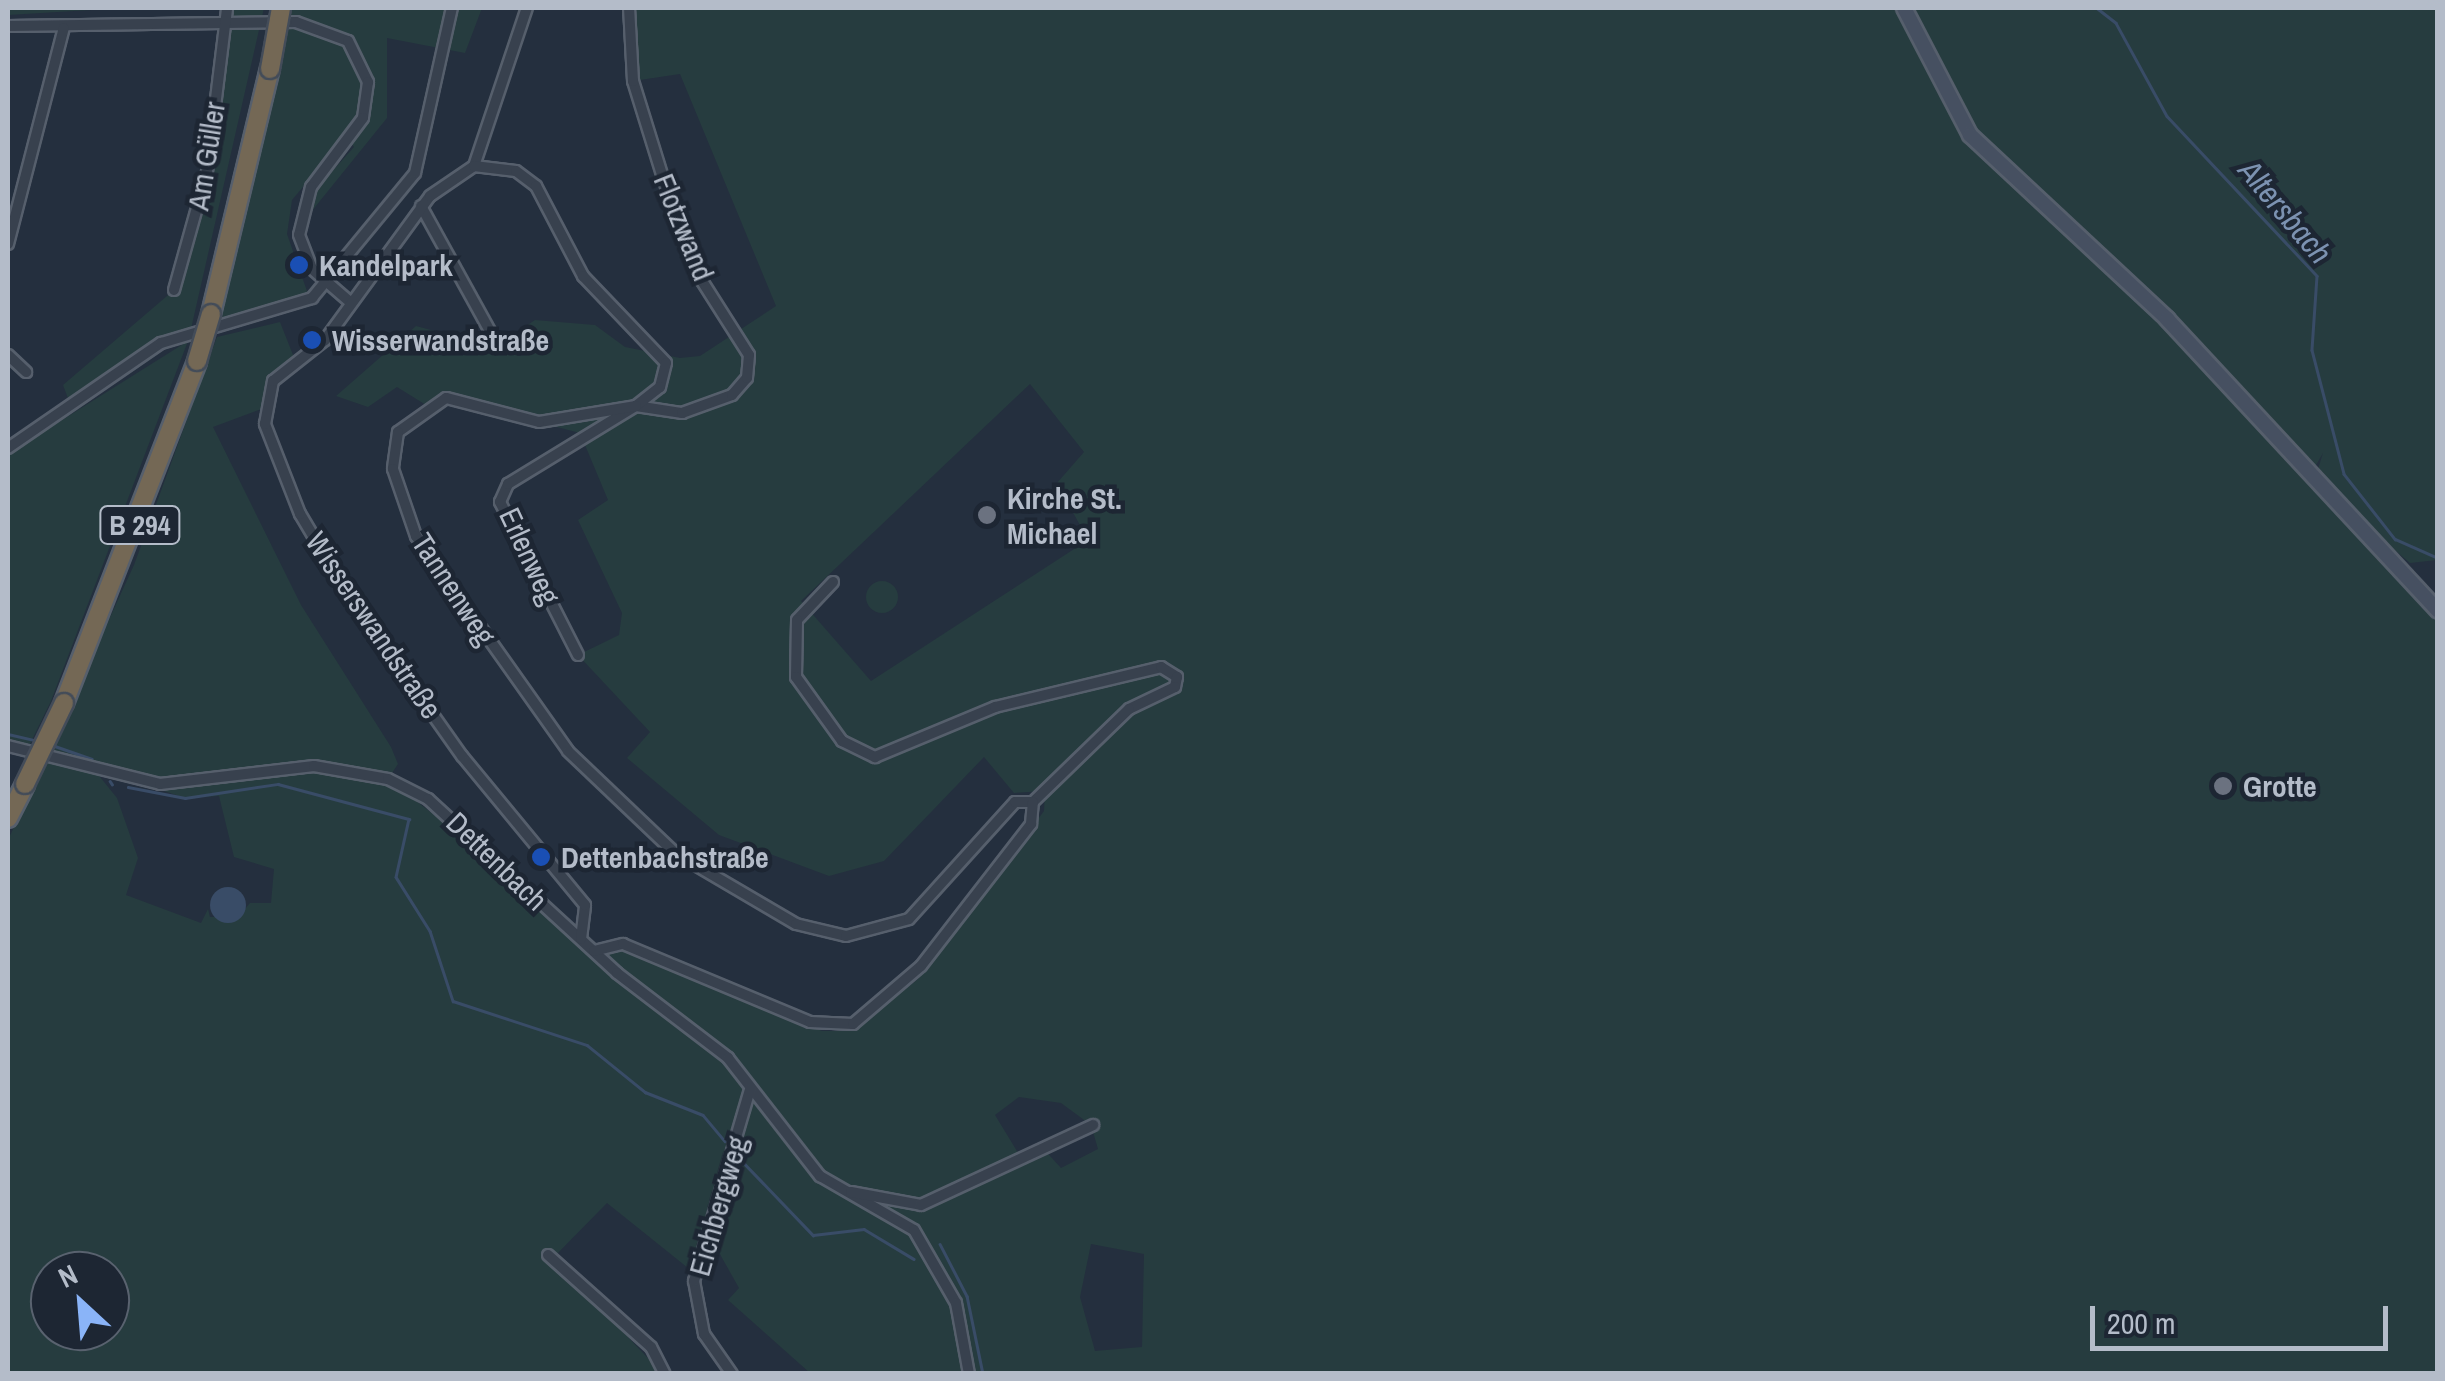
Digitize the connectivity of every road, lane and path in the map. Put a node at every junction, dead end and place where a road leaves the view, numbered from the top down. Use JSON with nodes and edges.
{"nodes":[{"id":1,"x":281,"y":8,"type":"edge"},
{"id":2,"x":452,"y":8,"type":"edge"},
{"id":3,"x":528,"y":8,"type":"edge"},
{"id":4,"x":630,"y":8,"type":"edge"},
{"id":5,"x":1904,"y":8,"type":"edge"},
{"id":6,"x":226,"y":14,"type":"edge"},
{"id":7,"x":8,"y":26,"type":"edge"},
{"id":8,"x":64,"y":28,"type":"junction"},
{"id":9,"x":474,"y":166,"type":"junction"},
{"id":10,"x":421,"y":206,"type":"junction"},
{"id":11,"x":8,"y":244,"type":"edge"},
{"id":12,"x":326,"y":283,"type":"junction"},
{"id":13,"x":174,"y":290,"type":"dead end"},
{"id":14,"x":350,"y":302,"type":"junction"},
{"id":15,"x":494,"y":338,"type":"dead end"},
{"id":16,"x":8,"y":355,"type":"edge"},
{"id":17,"x":26,"y":372,"type":"dead end"},
{"id":18,"x":636,"y":406,"type":"junction"},
{"id":19,"x":8,"y":448,"type":"edge"},
{"id":20,"x":832,"y":582,"type":"dead end"},
{"id":21,"x":2438,"y":611,"type":"edge"},
{"id":22,"x":578,"y":655,"type":"dead end"},
{"id":23,"x":8,"y":746,"type":"edge"},
{"id":24,"x":1033,"y":802,"type":"junction"},
{"id":25,"x":8,"y":818,"type":"edge"},
{"id":26,"x":581,"y":939,"type":"junction"},
{"id":27,"x":594,"y":951,"type":"junction"},
{"id":28,"x":750,"y":1089,"type":"junction"},
{"id":29,"x":1093,"y":1124,"type":"dead end"},
{"id":30,"x":840,"y":1190,"type":"junction"},
{"id":31,"x":548,"y":1254,"type":"dead end"},
{"id":32,"x":665,"y":1374,"type":"edge"},
{"id":33,"x":732,"y":1374,"type":"edge"},
{"id":34,"x":969,"y":1374,"type":"edge"}],
"edges":[{"from":1,"to":25,"type":"highway","number":"B 294","bridge":true},
{"from":2,"to":12,"type":"street"},
{"from":3,"to":9,"type":"street"},
{"from":4,"to":18,"type":"street","name":"Flotzwand"},
{"from":5,"to":21,"type":"street"},
{"from":6,"to":8,"type":"street"},
{"from":6,"to":12,"type":"street"},
{"from":6,"to":13,"type":"street","name":"Am Güller"},
{"from":7,"to":8,"type":"street"},
{"from":8,"to":11,"type":"street"},
{"from":9,"to":10,"type":"street"},
{"from":9,"to":18,"type":"street"},
{"from":10,"to":14,"type":"street"},
{"from":10,"to":15,"type":"street"},
{"from":12,"to":14,"type":"street"},
{"from":12,"to":19,"type":"street"},
{"from":14,"to":26,"type":"street","name":"Wisserswandstraße"},
{"from":16,"to":17,"type":"street"},
{"from":18,"to":22,"type":"street","name":"Erlenweg"},
{"from":18,"to":24,"type":"street","name":"Tannenweg"},
{"from":20,"to":24,"type":"street"},
{"from":23,"to":26,"type":"street","name":"Dettenbach"},
{"from":24,"to":27,"type":"street"},
{"from":26,"to":27,"type":"street","name":"Dettenbach"},
{"from":27,"to":28,"type":"street","name":"Dettenbach"},
{"from":28,"to":30,"type":"street","name":"Dettenbach"},
{"from":28,"to":33,"type":"street","name":"Eichbergweg"},
{"from":29,"to":30,"type":"street"},
{"from":30,"to":34,"type":"street","name":"Dettenbach"},
{"from":31,"to":32,"type":"street"}]}
